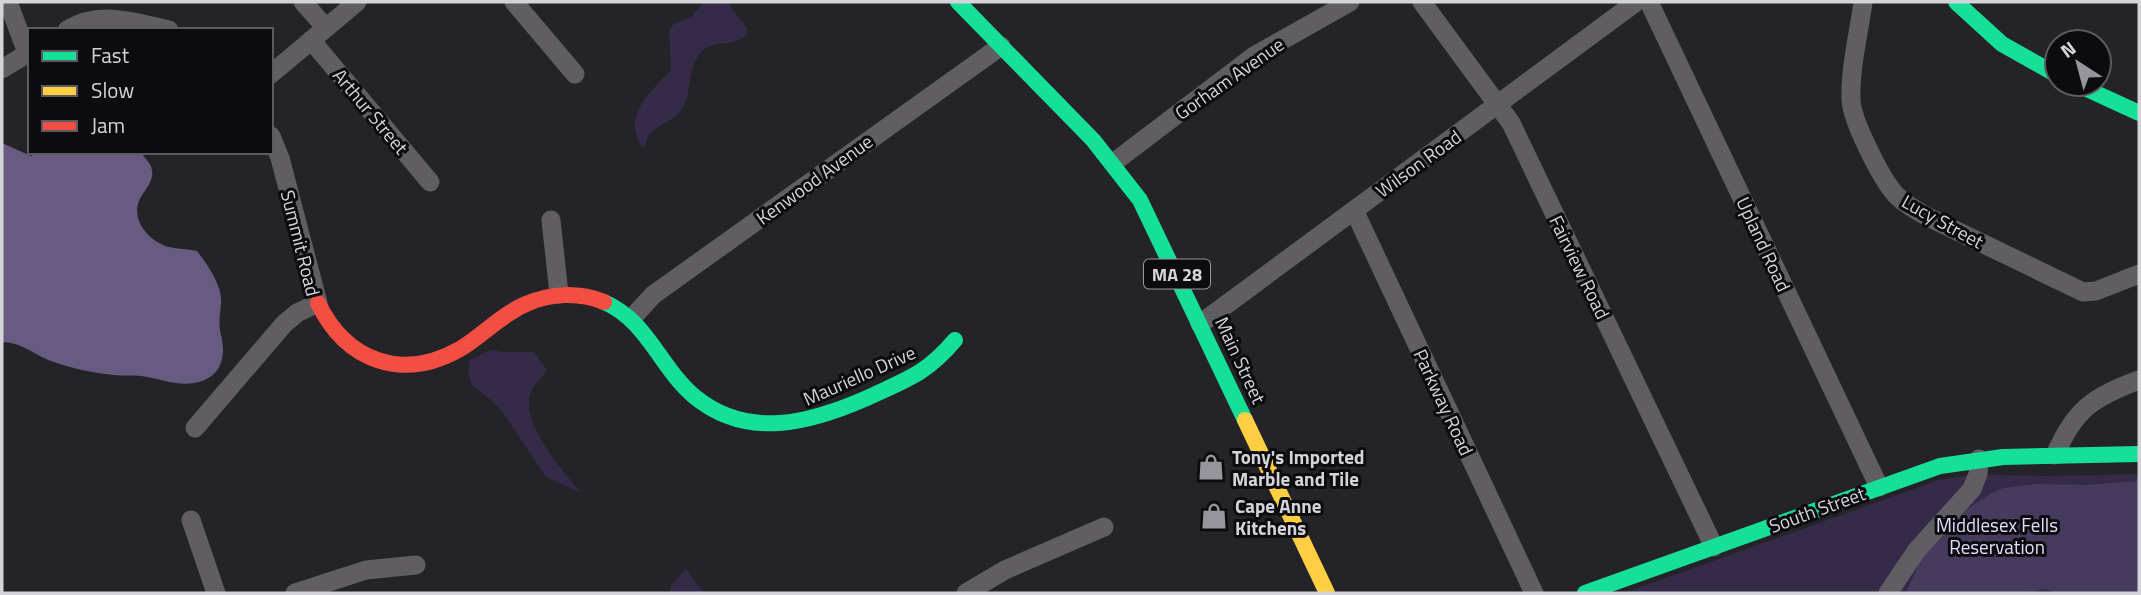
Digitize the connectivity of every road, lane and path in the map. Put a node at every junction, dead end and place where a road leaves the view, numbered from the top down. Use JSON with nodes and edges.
{"nodes":[{"id":1,"x":8,"y":2,"type":"edge"},
{"id":2,"x":303,"y":2,"type":"edge"},
{"id":3,"x":357,"y":2,"type":"edge"},
{"id":4,"x":514,"y":2,"type":"edge"},
{"id":5,"x":958,"y":2,"type":"edge"},
{"id":6,"x":1350,"y":2,"type":"edge"},
{"id":7,"x":1422,"y":2,"type":"edge"},
{"id":8,"x":1636,"y":2,"type":"edge"},
{"id":9,"x":1649,"y":2,"type":"edge"},
{"id":10,"x":1863,"y":2,"type":"edge"},
{"id":11,"x":1956,"y":2,"type":"edge"},
{"id":12,"x":71,"y":28,"type":"edge"},
{"id":13,"x":159,"y":28,"type":"edge"},
{"id":14,"x":318,"y":34,"type":"junction"},
{"id":15,"x":1001,"y":46,"type":"junction"},
{"id":16,"x":28,"y":53,"type":"edge"},
{"id":17,"x":2043,"y":67,"type":"edge"},
{"id":18,"x":2,"y":69,"type":"edge"},
{"id":19,"x":273,"y":72,"type":"edge"},
{"id":20,"x":575,"y":74,"type":"dead end"},
{"id":21,"x":2106,"y":98,"type":"edge"},
{"id":22,"x":1498,"y":104,"type":"junction"},
{"id":23,"x":2139,"y":113,"type":"edge"},
{"id":24,"x":273,"y":141,"type":"edge"},
{"id":25,"x":1113,"y":163,"type":"junction"},
{"id":26,"x":430,"y":182,"type":"dead end"},
{"id":27,"x":1354,"y":210,"type":"junction"},
{"id":28,"x":551,"y":220,"type":"dead end"},
{"id":29,"x":2139,"y":274,"type":"edge"},
{"id":30,"x":559,"y":294,"type":"junction"},
{"id":31,"x":318,"y":303,"type":"junction"},
{"id":32,"x":632,"y":318,"type":"junction"},
{"id":33,"x":1200,"y":324,"type":"junction"},
{"id":34,"x":955,"y":340,"type":"dead end"},
{"id":35,"x":2139,"y":380,"type":"edge"},
{"id":36,"x":195,"y":428,"type":"dead end"},
{"id":37,"x":2139,"y":454,"type":"edge"},
{"id":38,"x":2055,"y":455,"type":"junction"},
{"id":39,"x":1979,"y":459,"type":"junction"},
{"id":40,"x":1879,"y":487,"type":"junction"},
{"id":41,"x":191,"y":520,"type":"dead end"},
{"id":42,"x":1104,"y":527,"type":"dead end"},
{"id":43,"x":1714,"y":547,"type":"junction"},
{"id":44,"x":416,"y":565,"type":"dead end"},
{"id":45,"x":216,"y":593,"type":"edge"},
{"id":46,"x":295,"y":593,"type":"edge"},
{"id":47,"x":966,"y":593,"type":"edge"},
{"id":48,"x":1327,"y":593,"type":"edge"},
{"id":49,"x":1534,"y":593,"type":"edge"},
{"id":50,"x":1585,"y":593,"type":"edge"},
{"id":51,"x":1888,"y":593,"type":"edge"}],
"edges":[{"from":1,"to":16,"type":"street"},
{"from":2,"to":14,"type":"street","name":"Arthur Street"},
{"from":3,"to":14,"type":"street"},
{"from":4,"to":20,"type":"street"},
{"from":5,"to":15,"type":"main road","name":"Main Street","number":"MA 28"},
{"from":6,"to":25,"type":"street","name":"Gorham Avenue"},
{"from":7,"to":22,"type":"street","name":"Fairview Road"},
{"from":8,"to":22,"type":"street","name":"Wilson Road"},
{"from":9,"to":40,"type":"street","name":"Upland Road"},
{"from":10,"to":29,"type":"street","name":"Lucy Street"},
{"from":11,"to":17,"type":"main road"},
{"from":12,"to":13,"type":"street"},
{"from":14,"to":19,"type":"street"},
{"from":14,"to":26,"type":"street","name":"Arthur Street"},
{"from":15,"to":25,"type":"main road","name":"Main Street","number":"MA 28"},
{"from":15,"to":32,"type":"street","name":"Kenwood Avenue"},
{"from":16,"to":18,"type":"street"},
{"from":21,"to":23,"type":"main road"},
{"from":22,"to":27,"type":"street","name":"Wilson Road"},
{"from":22,"to":43,"type":"street","name":"Fairview Road"},
{"from":24,"to":31,"type":"street","name":"Summit Road"},
{"from":25,"to":33,"type":"main road","name":"Main Street","number":"MA 28"},
{"from":27,"to":33,"type":"street","name":"Wilson Road"},
{"from":27,"to":49,"type":"street","name":"Parkway Road"},
{"from":28,"to":30,"type":"street"},
{"from":30,"to":31,"type":"main road","name":"Mauriello Drive"},
{"from":30,"to":32,"type":"main road","name":"Mauriello Drive"},
{"from":31,"to":36,"type":"street","name":"Summit Road"},
{"from":32,"to":34,"type":"main road","name":"Mauriello Drive"},
{"from":33,"to":48,"type":"main road","name":"Main Street","number":"MA 28"},
{"from":35,"to":38,"type":"street"},
{"from":37,"to":38,"type":"main road","name":"South Street"},
{"from":38,"to":39,"type":"main road","name":"South Street"},
{"from":39,"to":40,"type":"main road","name":"South Street"},
{"from":39,"to":51,"type":"street"},
{"from":40,"to":43,"type":"main road","name":"South Street"},
{"from":41,"to":45,"type":"street"},
{"from":42,"to":47,"type":"street"},
{"from":43,"to":50,"type":"main road","name":"South Street"},
{"from":44,"to":46,"type":"street"}]}
